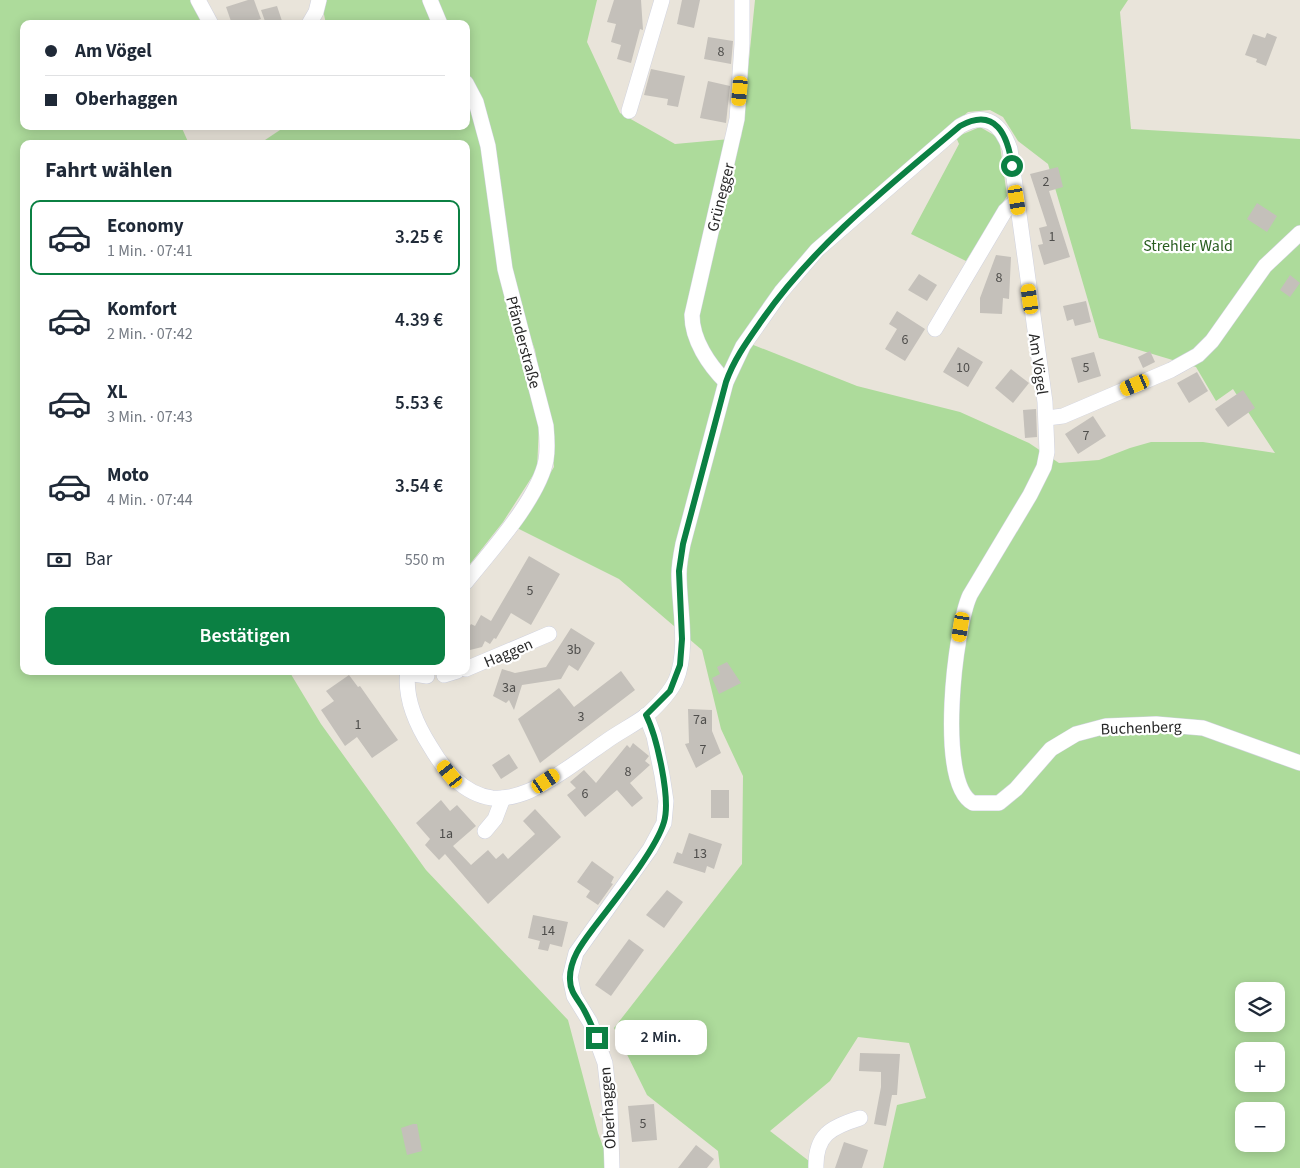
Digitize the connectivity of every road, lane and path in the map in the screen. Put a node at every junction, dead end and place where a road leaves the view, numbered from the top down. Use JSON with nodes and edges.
{"nodes":[{"id":1,"x":198,"y":0,"type":"edge"},
{"id":2,"x":319,"y":0,"type":"edge"},
{"id":3,"x":430,"y":0,"type":"edge"},
{"id":4,"x":662,"y":0,"type":"edge"},
{"id":5,"x":742,"y":0,"type":"edge"},
{"id":6,"x":209,"y":20,"type":"edge"},
{"id":7,"x":311,"y":20,"type":"edge"},
{"id":8,"x":438,"y":20,"type":"edge"},
{"id":9,"x":470,"y":91,"type":"edge"},
{"id":10,"x":629,"y":110,"type":"dead end"},
{"id":11,"x":1017,"y":200,"type":"junction"},
{"id":12,"x":1300,"y":233,"type":"edge"},
{"id":13,"x":934,"y":329,"type":"dead end"},
{"id":14,"x":726,"y":382,"type":"junction"},
{"id":15,"x":1047,"y":418,"type":"junction"},
{"id":16,"x":997,"y":549,"type":"joint"},
{"id":17,"x":470,"y":577,"type":"edge"},
{"id":18,"x":548,"y":634,"type":"dead end"},
{"id":19,"x":470,"y":667,"type":"edge"},
{"id":20,"x":408,"y":675,"type":"edge"},
{"id":21,"x":422,"y":675,"type":"edge"},
{"id":22,"x":427,"y":676,"type":"dead end"},
{"id":23,"x":646,"y":715,"type":"junction"},
{"id":24,"x":1300,"y":763,"type":"edge"},
{"id":25,"x":503,"y":798,"type":"junction"},
{"id":26,"x":485,"y":832,"type":"dead end"},
{"id":27,"x":860,"y":1118,"type":"dead end"},
{"id":28,"x":612,"y":1168,"type":"edge"},
{"id":29,"x":816,"y":1168,"type":"edge"}],
"edges":[{"from":1,"to":6,"type":"street"},
{"from":2,"to":7,"type":"street"},
{"from":3,"to":8,"type":"street"},
{"from":4,"to":10,"type":"street"},
{"from":5,"to":14,"type":"street","name":"Grünegger"},
{"from":9,"to":17,"type":"street","name":"Pfänderstraße"},
{"from":11,"to":13,"type":"street"},
{"from":11,"to":14,"type":"street","name":"Am Vögel"},
{"from":11,"to":15,"type":"street","name":"Am Vögel"},
{"from":12,"to":15,"type":"street","name":"Am Vögel"},
{"from":14,"to":23,"type":"street"},
{"from":15,"to":16,"type":"street","name":"Am Vögel"},
{"from":16,"to":24,"type":"street","name":"Buchenberg"},
{"from":18,"to":19,"type":"street","name":"Haggen"},
{"from":20,"to":25,"type":"street"},
{"from":21,"to":22,"type":"street"},
{"from":23,"to":25,"type":"street"},
{"from":23,"to":28,"type":"street","name":"Oberhaggen"},
{"from":25,"to":26,"type":"street"},
{"from":27,"to":29,"type":"street"}]}
